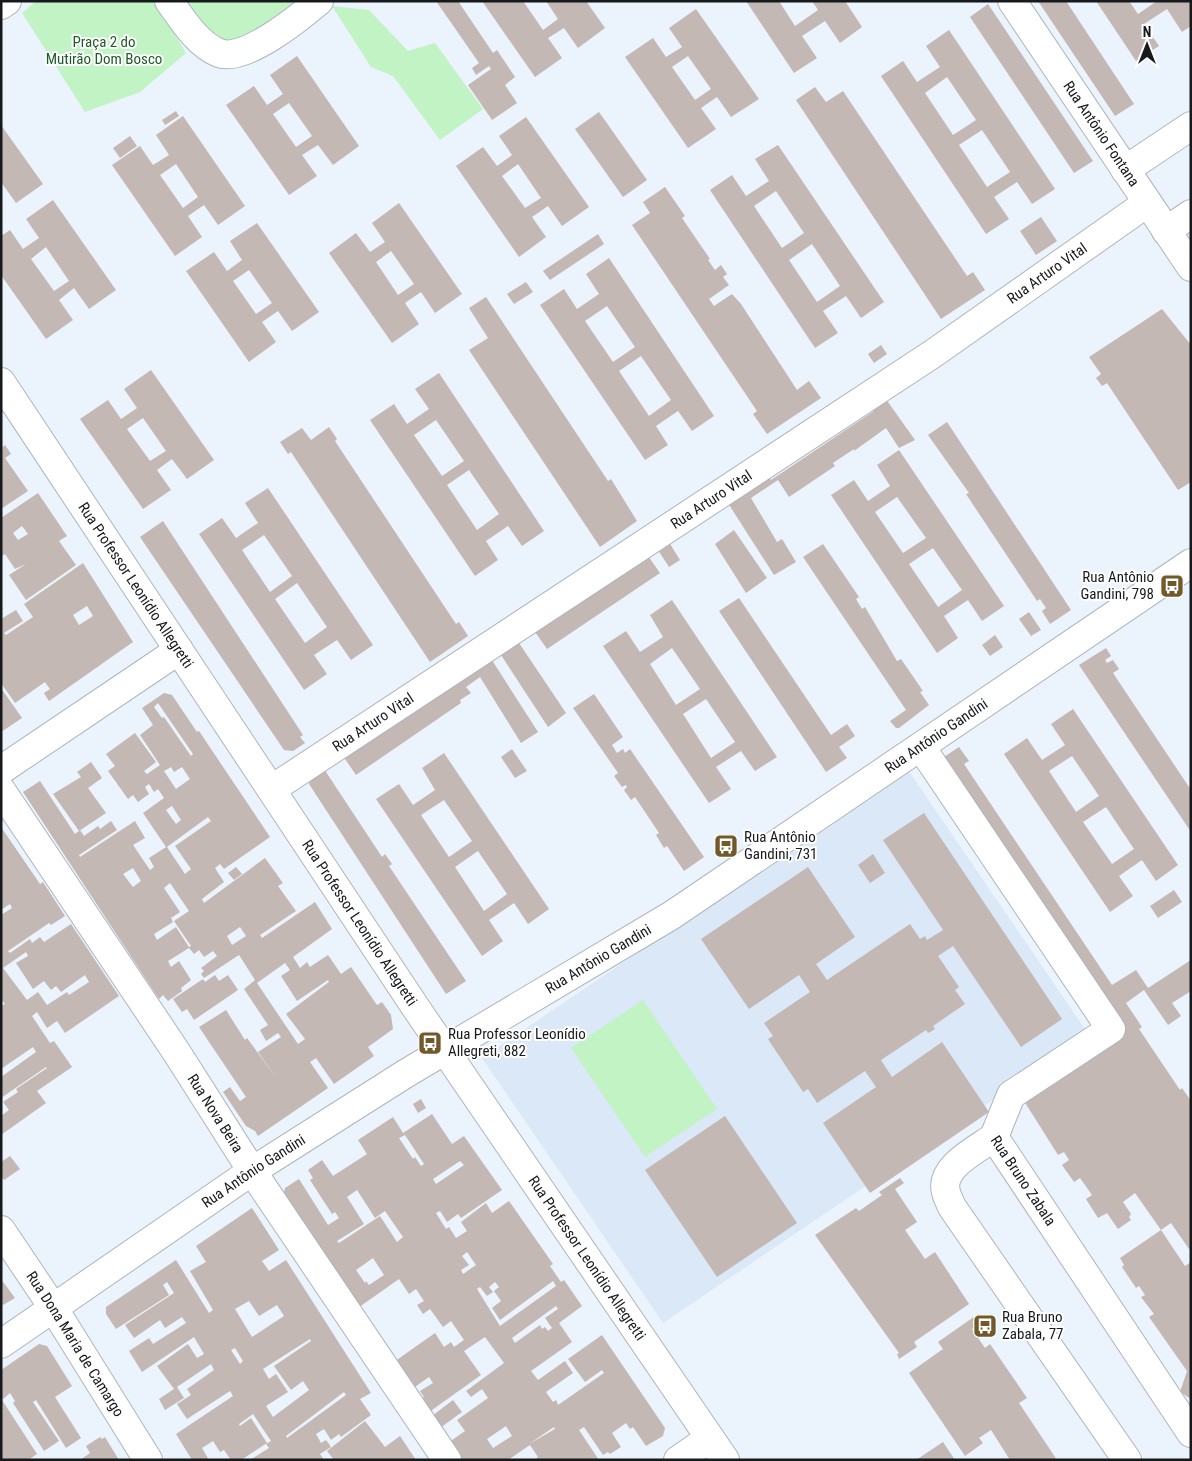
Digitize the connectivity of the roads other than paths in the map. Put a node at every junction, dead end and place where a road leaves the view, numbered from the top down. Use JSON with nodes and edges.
{"nodes":[{"id":1,"x":7,"y":1,"type":"edge"},
{"id":2,"x":169,"y":1,"type":"edge"},
{"id":3,"x":319,"y":1,"type":"edge"},
{"id":4,"x":1012,"y":1,"type":"edge"},
{"id":5,"x":1,"y":5,"type":"edge"},
{"id":6,"x":1191,"y":126,"type":"edge"},
{"id":7,"x":1125,"y":170,"type":"junction"},
{"id":8,"x":1147,"y":203,"type":"junction"},
{"id":9,"x":1191,"y":214,"type":"edge"},
{"id":10,"x":1166,"y":231,"type":"junction"},
{"id":11,"x":1191,"y":268,"type":"edge"},
{"id":12,"x":1,"y":382,"type":"edge"},
{"id":13,"x":1191,"y":563,"type":"edge"},
{"id":14,"x":179,"y":650,"type":"junction"},
{"id":15,"x":921,"y":746,"type":"junction"},
{"id":16,"x":1,"y":770,"type":"edge"},
{"id":17,"x":272,"y":789,"type":"junction"},
{"id":18,"x":1,"y":790,"type":"edge"},
{"id":19,"x":444,"y":1050,"type":"junction"},
{"id":20,"x":994,"y":1137,"type":"junction"},
{"id":21,"x":252,"y":1171,"type":"junction"},
{"id":22,"x":1,"y":1230,"type":"edge"},
{"id":23,"x":54,"y":1309,"type":"junction"},
{"id":24,"x":1,"y":1344,"type":"edge"},
{"id":25,"x":1191,"y":1433,"type":"edge"},
{"id":26,"x":717,"y":1449,"type":"edge"},
{"id":27,"x":148,"y":1460,"type":"edge"},
{"id":28,"x":447,"y":1460,"type":"edge"},
{"id":29,"x":678,"y":1460,"type":"edge"},
{"id":30,"x":1127,"y":1460,"type":"edge"}],
"edges":[{"from":1,"to":5,"type":"street"},
{"from":2,"to":3,"type":"street"},
{"from":4,"to":7,"type":"street","name":"Rua Antônio Fontana"},
{"from":6,"to":7,"type":"street"},
{"from":7,"to":8,"type":"street","name":"Rua Antônio Fontana"},
{"from":8,"to":10,"type":"street","name":"Rua Antônio Fontana"},
{"from":8,"to":17,"type":"street","name":"Rua Arturo Vital"},
{"from":9,"to":10,"type":"street"},
{"from":10,"to":11,"type":"street","name":"Rua Antônio Fontana"},
{"from":12,"to":14,"type":"street","name":"Rua Professor Leonídio Allegretti"},
{"from":13,"to":15,"type":"street","name":"Rua Antônio Gandini"},
{"from":14,"to":16,"type":"street"},
{"from":14,"to":17,"type":"street","name":"Rua Professor Leonídio Allegretti"},
{"from":15,"to":19,"type":"street","name":"Rua Antônio Gandini"},
{"from":15,"to":20,"type":"street"},
{"from":17,"to":19,"type":"street","name":"Rua Professor Leonídio Allegretti"},
{"from":18,"to":21,"type":"street","name":"Rua Nova Beira"},
{"from":19,"to":21,"type":"street","name":"Rua Antônio Gandini"},
{"from":19,"to":26,"type":"street","name":"Rua Professor Leonídio Allegretti"},
{"from":20,"to":25,"type":"street","name":"Rua Bruno Zabala"},
{"from":20,"to":30,"type":"street","name":"Rua Bruno Zabala"},
{"from":21,"to":23,"type":"street","name":"Rua Antônio Gandini"},
{"from":21,"to":28,"type":"street","name":"Rua Nova Beira"},
{"from":22,"to":23,"type":"street","name":"Rua Dona Maria de Camargo"},
{"from":23,"to":24,"type":"street","name":"Rua Antônio Gandini"},
{"from":23,"to":27,"type":"street","name":"Rua Dona Maria de Camargo"},
{"from":26,"to":29,"type":"street"}]}
